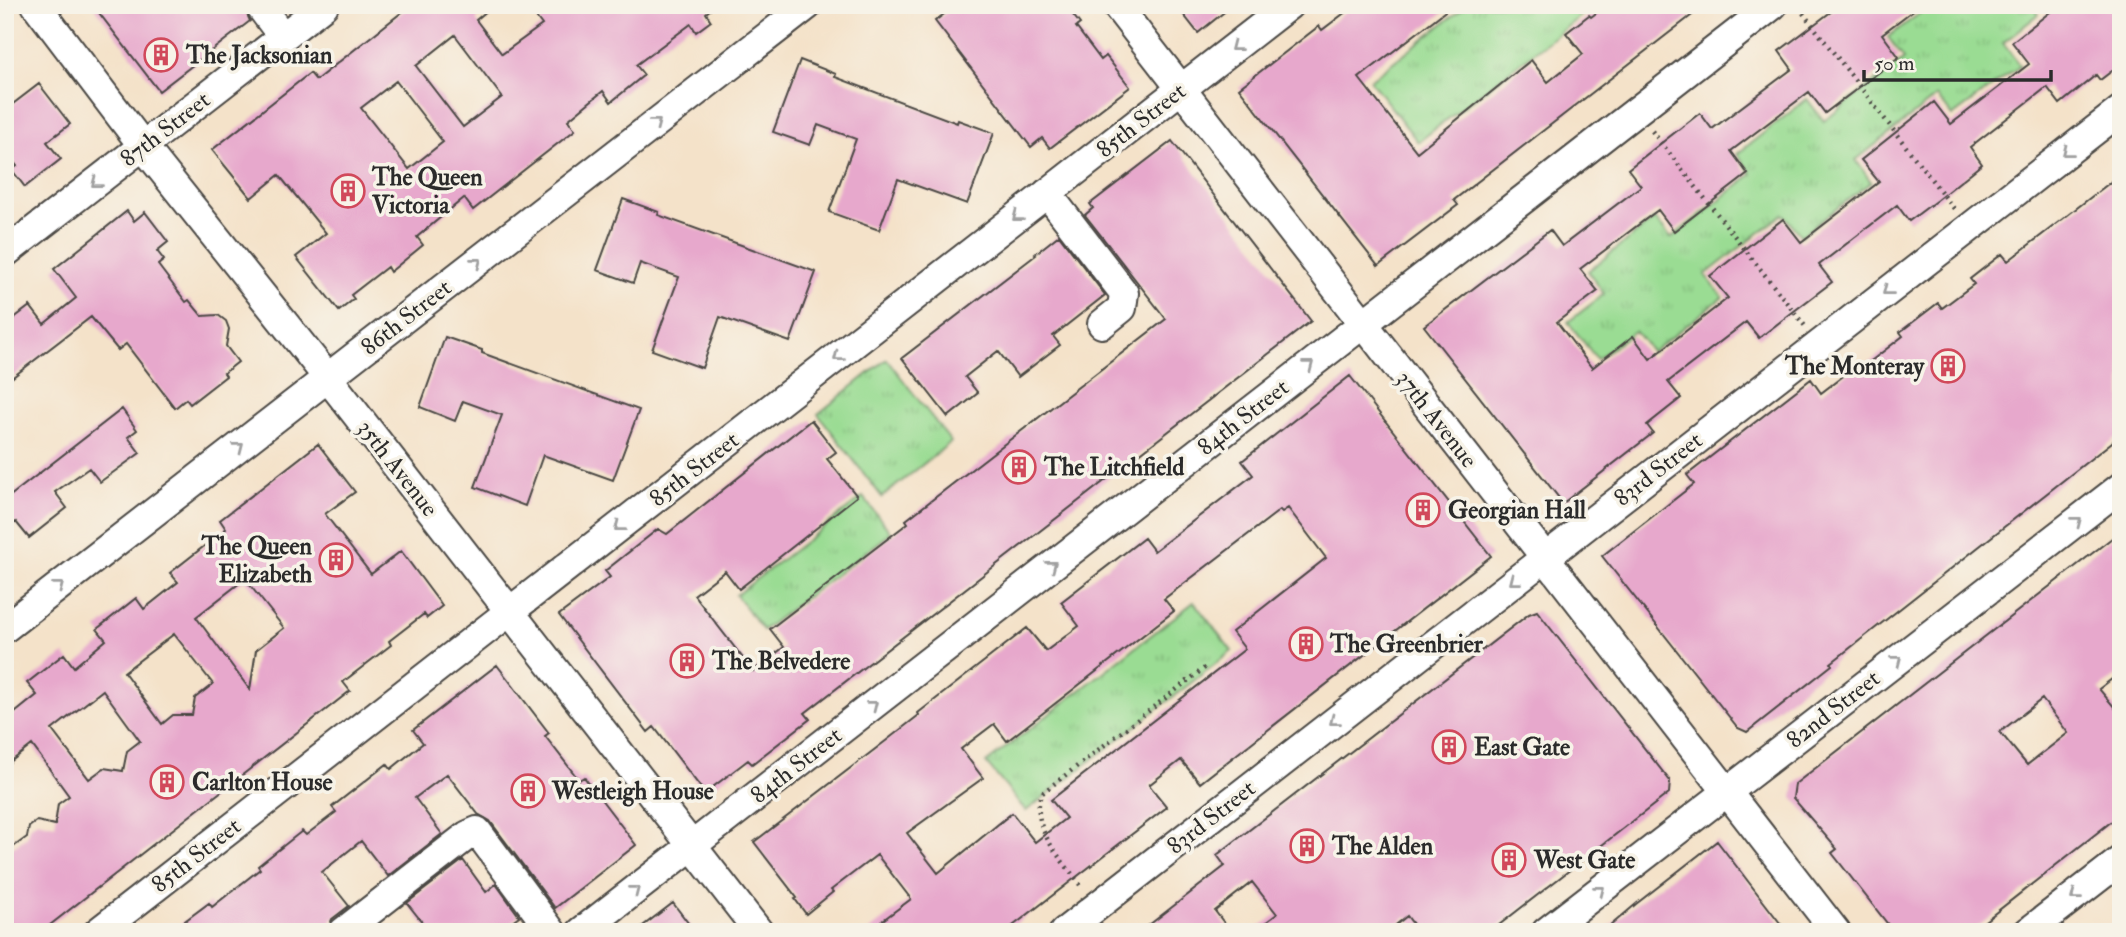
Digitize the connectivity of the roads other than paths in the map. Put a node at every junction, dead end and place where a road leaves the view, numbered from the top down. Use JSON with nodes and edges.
{"nodes":[{"id":1,"x":36,"y":5,"type":"edge"},
{"id":2,"x":259,"y":5,"type":"edge"},
{"id":3,"x":324,"y":5,"type":"edge"},
{"id":4,"x":808,"y":5,"type":"edge"},
{"id":5,"x":1116,"y":5,"type":"edge"},
{"id":6,"x":1289,"y":5,"type":"edge"},
{"id":7,"x":1773,"y":5,"type":"edge"},
{"id":8,"x":283,"y":37,"type":"junction"},
{"id":9,"x":1181,"y":89,"type":"junction"},
{"id":10,"x":2121,"y":110,"type":"edge"},
{"id":11,"x":143,"y":146,"type":"junction"},
{"id":12,"x":1047,"y":193,"type":"junction"},
{"id":13,"x":5,"y":253,"type":"edge"},
{"id":14,"x":1363,"y":323,"type":"junction"},
{"id":15,"x":1102,"y":324,"type":"dead end"},
{"id":16,"x":328,"y":378,"type":"junction"},
{"id":17,"x":2121,"y":487,"type":"edge"},
{"id":18,"x":1545,"y":557,"type":"junction"},
{"id":19,"x":510,"y":612,"type":"junction"},
{"id":20,"x":5,"y":628,"type":"edge"},
{"id":21,"x":1727,"y":791,"type":"junction"},
{"id":22,"x":692,"y":845,"type":"junction"},
{"id":23,"x":2121,"y":860,"type":"edge"},
{"id":24,"x":98,"y":932,"type":"edge"},
{"id":25,"x":342,"y":932,"type":"edge"},
{"id":26,"x":552,"y":932,"type":"edge"},
{"id":27,"x":581,"y":932,"type":"edge"},
{"id":28,"x":759,"y":932,"type":"edge"},
{"id":29,"x":1063,"y":932,"type":"edge"},
{"id":30,"x":1546,"y":932,"type":"edge"},
{"id":31,"x":1836,"y":932,"type":"edge"},
{"id":32,"x":2028,"y":932,"type":"edge"}],
"edges":[{"from":1,"to":11,"type":"street","name":"35th Avenue"},
{"from":2,"to":8,"type":"street"},
{"from":3,"to":8,"type":"street","name":"87th Street"},
{"from":16,"to":4,"type":"street","name":"86th Street","one_way":true},
{"from":5,"to":9,"type":"street","name":"37th Avenue"},
{"from":6,"to":9,"type":"street","name":"85th Street","one_way":true},
{"from":7,"to":14,"type":"street","name":"84th Street"},
{"from":8,"to":11,"type":"street","name":"87th Street"},
{"from":9,"to":12,"type":"street","name":"85th Street"},
{"from":9,"to":14,"type":"street","name":"37th Avenue"},
{"from":10,"to":18,"type":"street","name":"83rd Street","one_way":true},
{"from":11,"to":13,"type":"street","name":"87th Street","one_way":true},
{"from":11,"to":16,"type":"street","name":"35th Avenue"},
{"from":12,"to":15,"type":"street"},
{"from":12,"to":19,"type":"street","name":"85th Street","one_way":true},
{"from":14,"to":18,"type":"street","name":"37th Avenue"},
{"from":22,"to":14,"type":"street","name":"84th Street","one_way":true},
{"from":16,"to":19,"type":"street","name":"35th Avenue"},
{"from":20,"to":16,"type":"street","name":"86th Street","one_way":true},
{"from":21,"to":17,"type":"street","name":"82nd Street","one_way":true},
{"from":18,"to":21,"type":"street","name":"37th Avenue"},
{"from":18,"to":29,"type":"street","name":"83rd Street","one_way":true},
{"from":19,"to":22,"type":"street","name":"35th Avenue"},
{"from":19,"to":24,"type":"street","name":"85th Street"},
{"from":30,"to":21,"type":"street","name":"82nd Street","one_way":true},
{"from":21,"to":31,"type":"street","name":"37th Avenue"},
{"from":27,"to":22,"type":"street","name":"84th Street","one_way":true},
{"from":22,"to":28,"type":"street","name":"35th Avenue"},
{"from":23,"to":32,"type":"street","one_way":true},
{"from":25,"to":26,"type":"street"}]}
